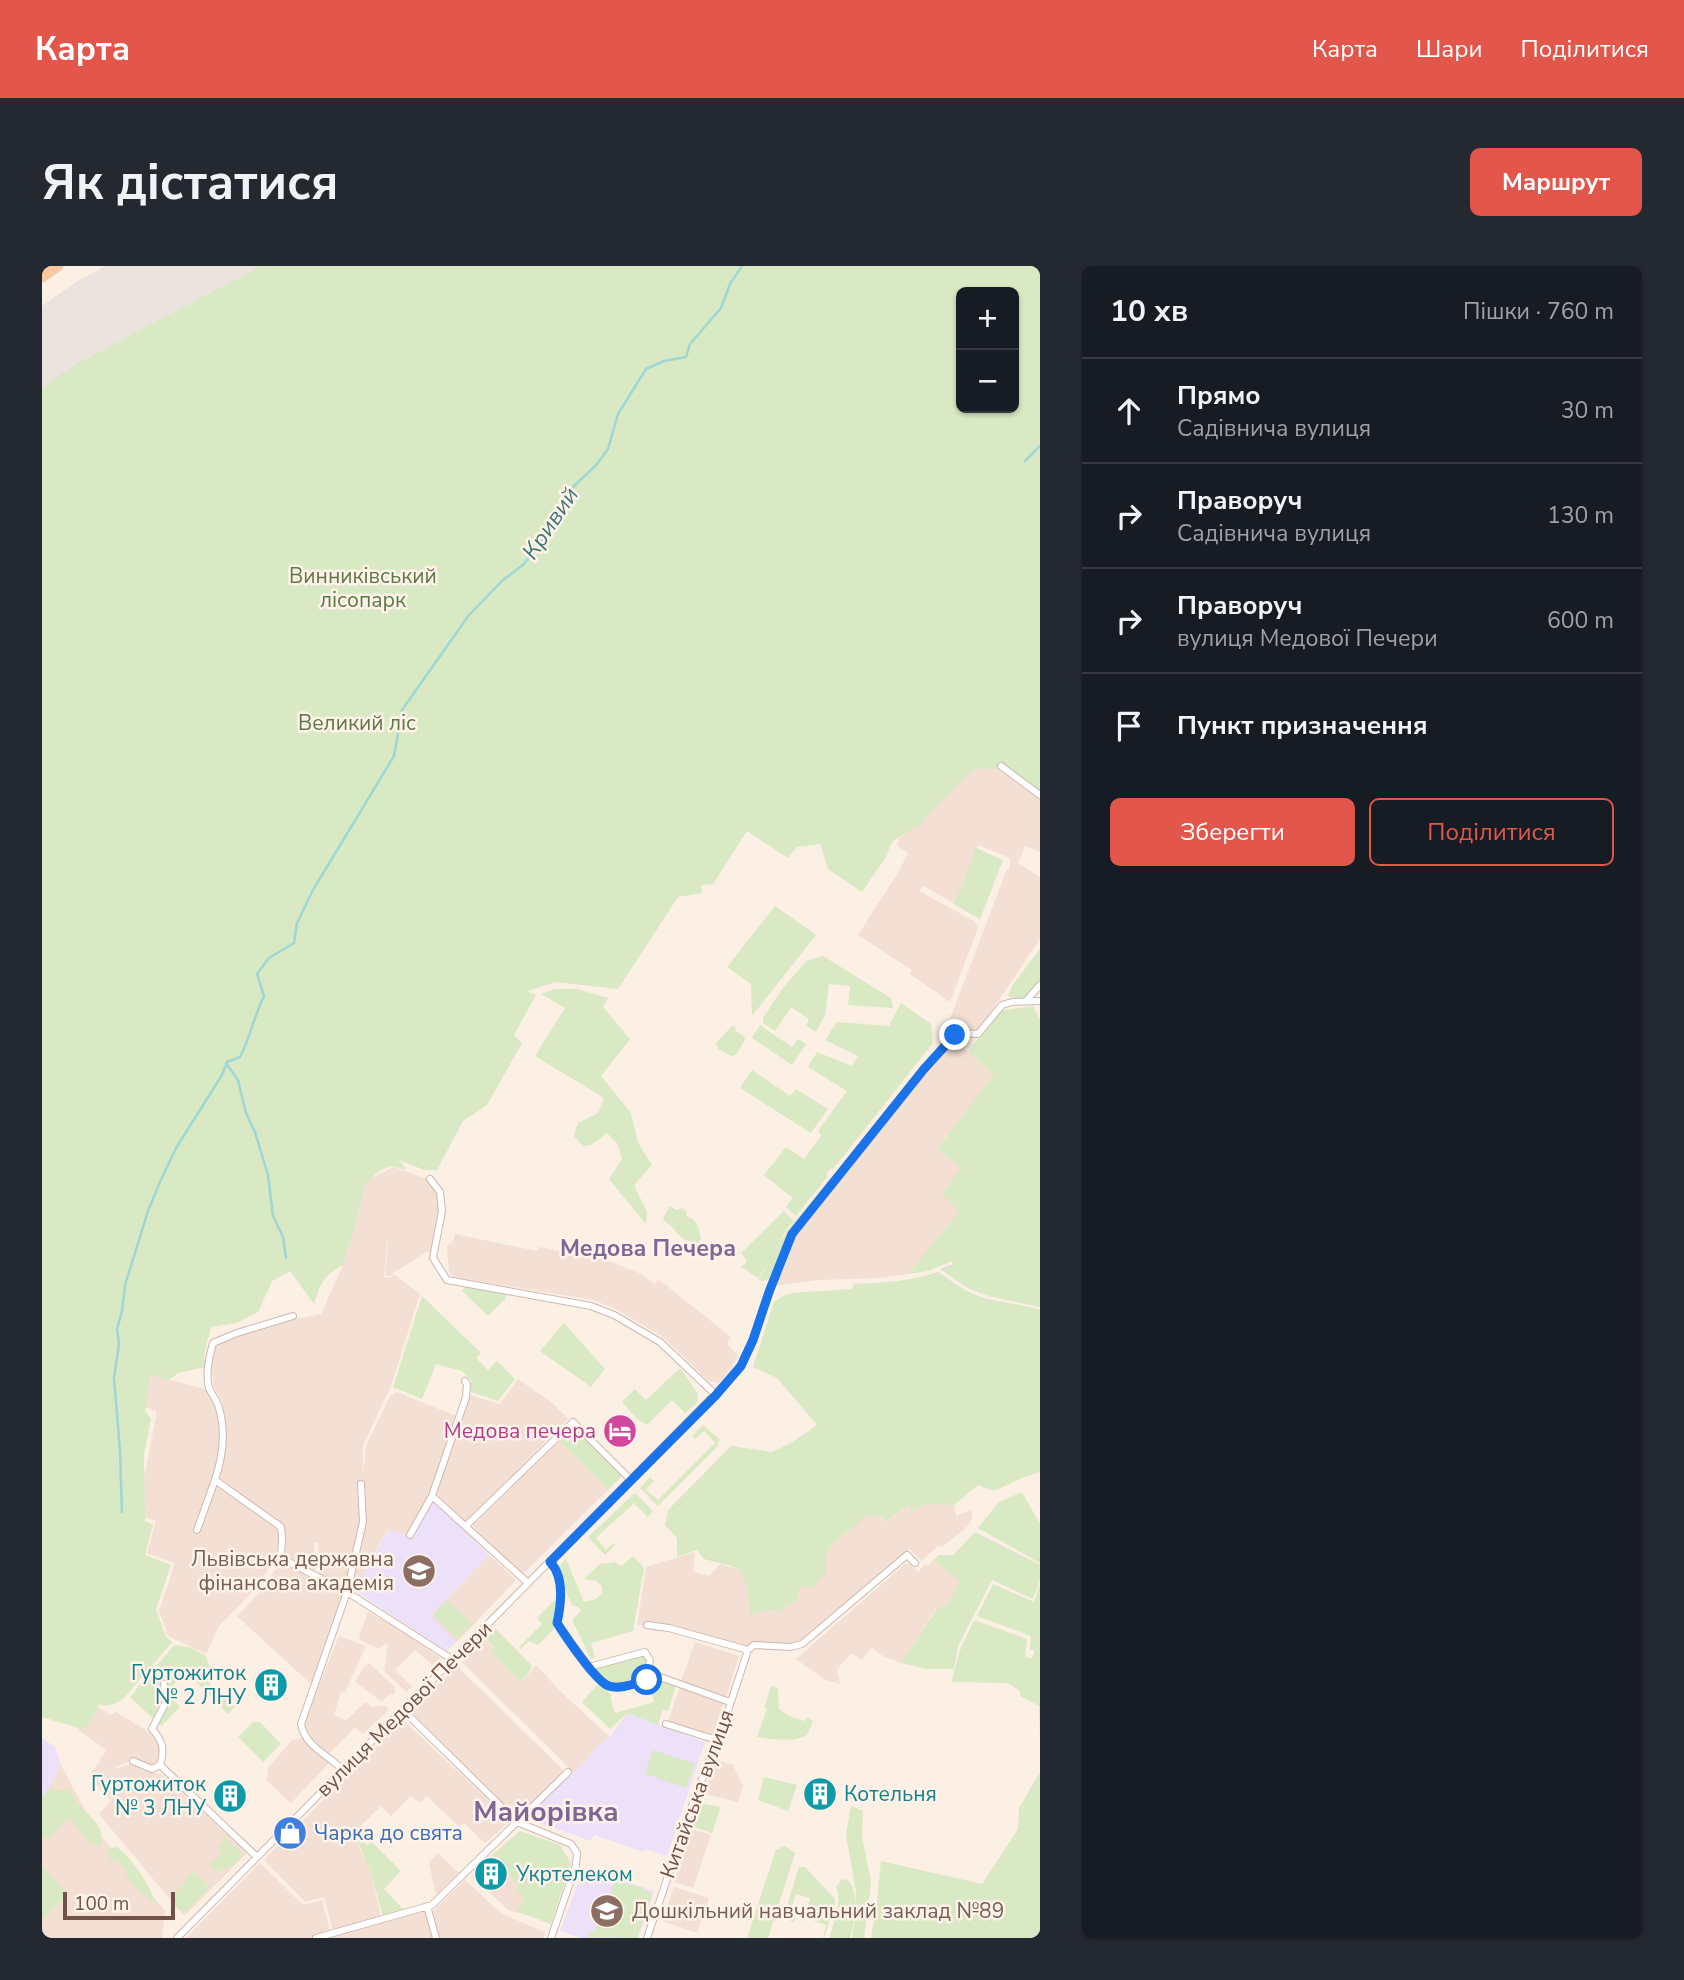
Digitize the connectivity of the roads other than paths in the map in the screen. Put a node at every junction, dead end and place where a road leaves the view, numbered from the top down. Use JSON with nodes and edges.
{"nodes":[{"id":1,"x":58,"y":266,"type":"edge"},
{"id":2,"x":42,"y":277,"type":"edge"},
{"id":3,"x":1001,"y":766,"type":"dead end"},
{"id":4,"x":1040,"y":795,"type":"edge"},
{"id":5,"x":1040,"y":985,"type":"edge"},
{"id":6,"x":1026,"y":1001,"type":"junction"},
{"id":7,"x":1040,"y":1001,"type":"edge"},
{"id":8,"x":430,"y":1178,"type":"dead end"},
{"id":9,"x":293,"y":1316,"type":"dead end"},
{"id":10,"x":465,"y":1381,"type":"dead end"},
{"id":11,"x":716,"y":1395,"type":"junction"},
{"id":12,"x":215,"y":1480,"type":"junction"},
{"id":13,"x":631,"y":1480,"type":"junction"},
{"id":14,"x":361,"y":1484,"type":"dead end"},
{"id":15,"x":432,"y":1496,"type":"junction"},
{"id":16,"x":466,"y":1526,"type":"junction"},
{"id":17,"x":197,"y":1530,"type":"dead end"},
{"id":18,"x":410,"y":1535,"type":"dead end"},
{"id":19,"x":550,"y":1562,"type":"junction"},
{"id":20,"x":915,"y":1563,"type":"dead end"},
{"id":21,"x":528,"y":1583,"type":"junction"},
{"id":22,"x":347,"y":1592,"type":"junction"},
{"id":23,"x":647,"y":1625,"type":"dead end"},
{"id":24,"x":748,"y":1650,"type":"junction"},
{"id":25,"x":453,"y":1660,"type":"junction"},
{"id":26,"x":589,"y":1667,"type":"junction"},
{"id":27,"x":647,"y":1680,"type":"junction"},
{"id":28,"x":164,"y":1684,"type":"dead end"},
{"id":29,"x":730,"y":1703,"type":"junction"},
{"id":30,"x":403,"y":1710,"type":"junction"},
{"id":31,"x":666,"y":1724,"type":"dead end"},
{"id":32,"x":719,"y":1737,"type":"junction"},
{"id":33,"x":133,"y":1761,"type":"dead end"},
{"id":34,"x":160,"y":1765,"type":"junction"},
{"id":35,"x":343,"y":1770,"type":"junction"},
{"id":36,"x":568,"y":1772,"type":"dead end"},
{"id":37,"x":517,"y":1822,"type":"junction"},
{"id":38,"x":257,"y":1857,"type":"junction"},
{"id":39,"x":428,"y":1906,"type":"junction"},
{"id":40,"x":177,"y":1938,"type":"edge"},
{"id":41,"x":316,"y":1938,"type":"edge"},
{"id":42,"x":436,"y":1938,"type":"edge"},
{"id":43,"x":551,"y":1938,"type":"edge"},
{"id":44,"x":647,"y":1938,"type":"edge"}],
"edges":[{"from":1,"to":2,"type":"main road"},
{"from":3,"to":4,"type":"street"},
{"from":5,"to":6,"type":"street","name":"вулиця Медової Печери"},
{"from":6,"to":7,"type":"street","name":"вулиця Медової Печери"},
{"from":6,"to":11,"type":"street","name":"вулиця Медової Печери"},
{"from":8,"to":11,"type":"street"},
{"from":9,"to":12,"type":"street"},
{"from":10,"to":15,"type":"street"},
{"from":11,"to":13,"type":"street","name":"вулиця Медової Печери"},
{"from":12,"to":17,"type":"street"},
{"from":12,"to":22,"type":"street"},
{"from":13,"to":16,"type":"street"},
{"from":13,"to":19,"type":"street","name":"вулиця Медової Печери"},
{"from":14,"to":22,"type":"street"},
{"from":15,"to":16,"type":"street"},
{"from":15,"to":18,"type":"street"},
{"from":16,"to":21,"type":"street"},
{"from":19,"to":21,"type":"street","name":"вулиця Медової Печери"},
{"from":19,"to":26,"type":"street"},
{"from":20,"to":24,"type":"street"},
{"from":21,"to":25,"type":"street","name":"вулиця Медової Печери"},
{"from":22,"to":25,"type":"street"},
{"from":22,"to":35,"type":"street"},
{"from":23,"to":24,"type":"street"},
{"from":24,"to":29,"type":"street","name":"Китайська вулиця"},
{"from":25,"to":30,"type":"street","name":"вулиця Медової Печери"},
{"from":26,"to":27,"type":"street"},
{"from":26,"to":27,"type":"street"},
{"from":27,"to":29,"type":"street"},
{"from":28,"to":34,"type":"street"},
{"from":29,"to":32,"type":"street","name":"Китайська вулиця"},
{"from":30,"to":35,"type":"street","name":"вулиця Медової Печери"},
{"from":30,"to":37,"type":"street"},
{"from":31,"to":32,"type":"street"},
{"from":32,"to":44,"type":"street","name":"Китайська вулиця"},
{"from":33,"to":34,"type":"street"},
{"from":34,"to":38,"type":"street"},
{"from":35,"to":38,"type":"street","name":"вулиця Медової Печери"},
{"from":36,"to":37,"type":"street"},
{"from":37,"to":39,"type":"street"},
{"from":37,"to":43,"type":"street"},
{"from":38,"to":40,"type":"street","name":"вулиця Медової Печери"},
{"from":39,"to":41,"type":"street"},
{"from":39,"to":42,"type":"street"}]}
